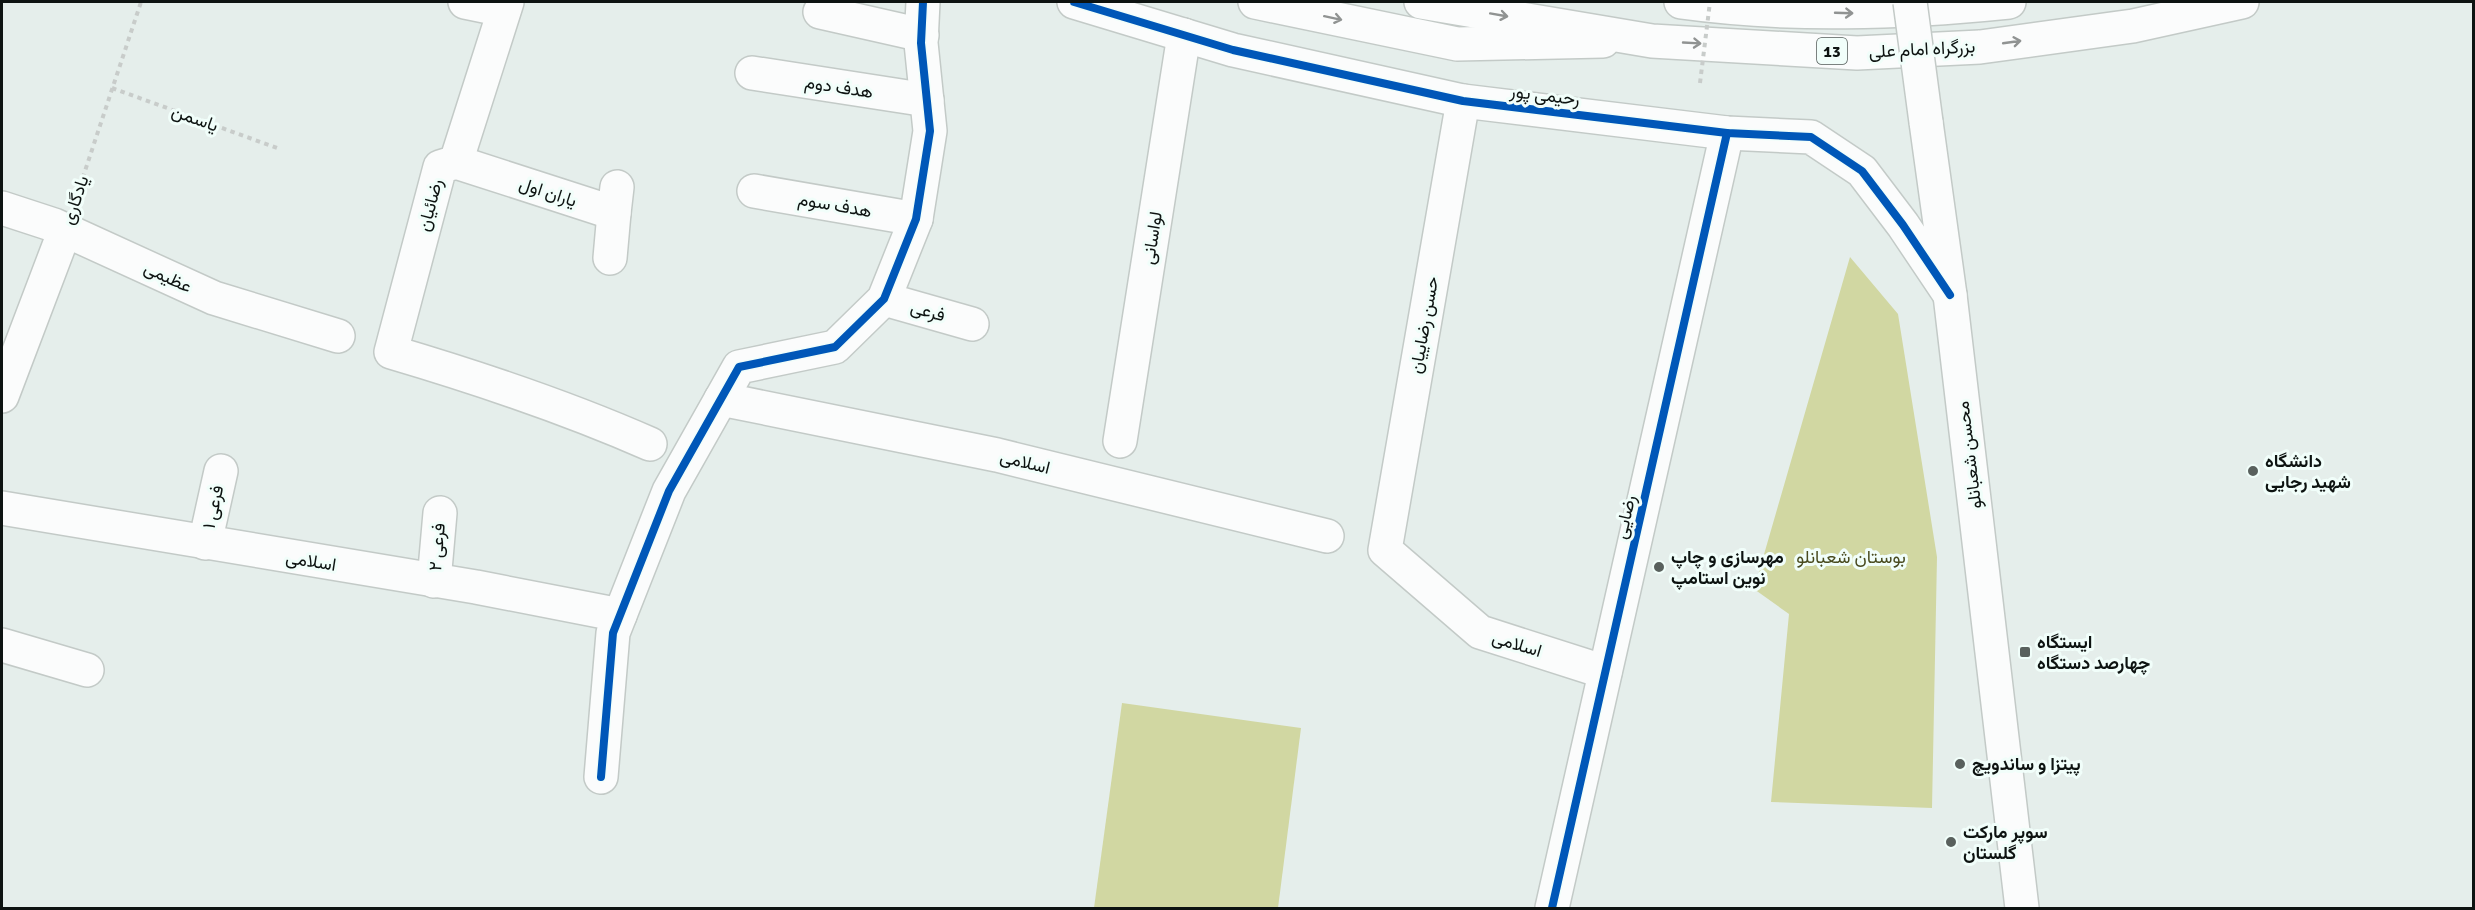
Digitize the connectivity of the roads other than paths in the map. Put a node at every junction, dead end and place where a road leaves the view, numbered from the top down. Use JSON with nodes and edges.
{"nodes":[{"id":1,"x":465,"y":2,"type":"edge"},
{"id":2,"x":923,"y":2,"type":"edge"},
{"id":3,"x":1074,"y":2,"type":"edge"},
{"id":4,"x":1255,"y":2,"type":"edge"},
{"id":5,"x":1421,"y":2,"type":"edge"},
{"id":6,"x":1682,"y":2,"type":"edge"},
{"id":7,"x":1910,"y":2,"type":"edge"},
{"id":8,"x":2008,"y":2,"type":"edge"},
{"id":9,"x":2242,"y":2,"type":"edge"},
{"id":10,"x":506,"y":5,"type":"edge"},
{"id":11,"x":820,"y":12,"type":"dead end"},
{"id":12,"x":922,"y":35,"type":"junction"},
{"id":13,"x":1184,"y":35,"type":"junction"},
{"id":14,"x":1652,"y":40,"type":"junction"},
{"id":15,"x":752,"y":73,"type":"dead end"},
{"id":16,"x":927,"y":100,"type":"junction"},
{"id":17,"x":1463,"y":101,"type":"junction"},
{"id":18,"x":1727,"y":133,"type":"junction"},
{"id":19,"x":456,"y":162,"type":"junction"},
{"id":20,"x":754,"y":190,"type":"dead end"},
{"id":21,"x":2,"y":208,"type":"edge"},
{"id":22,"x":916,"y":219,"type":"junction"},
{"id":23,"x":66,"y":230,"type":"junction"},
{"id":24,"x":610,"y":258,"type":"dead end"},
{"id":25,"x":1950,"y":295,"type":"junction"},
{"id":26,"x":884,"y":299,"type":"junction"},
{"id":27,"x":972,"y":324,"type":"dead end"},
{"id":28,"x":338,"y":336,"type":"dead end"},
{"id":29,"x":2,"y":396,"type":"edge"},
{"id":30,"x":721,"y":399,"type":"junction"},
{"id":31,"x":1120,"y":441,"type":"dead end"},
{"id":32,"x":650,"y":444,"type":"dead end"},
{"id":33,"x":221,"y":471,"type":"dead end"},
{"id":34,"x":2,"y":508,"type":"edge"},
{"id":35,"x":440,"y":513,"type":"dead end"},
{"id":36,"x":1328,"y":536,"type":"dead end"},
{"id":37,"x":205,"y":543,"type":"junction"},
{"id":38,"x":1385,"y":550,"type":"joint"},
{"id":39,"x":434,"y":581,"type":"junction"},
{"id":40,"x":620,"y":615,"type":"junction"},
{"id":41,"x":2,"y":645,"type":"edge"},
{"id":42,"x":87,"y":670,"type":"dead end"},
{"id":43,"x":1605,"y":672,"type":"junction"},
{"id":44,"x":601,"y":777,"type":"dead end"},
{"id":45,"x":1552,"y":909,"type":"edge"},
{"id":46,"x":2022,"y":909,"type":"edge"}],
"edges":[{"from":1,"to":10,"type":"main road"},
{"from":2,"to":12,"type":"main road"},
{"from":3,"to":13,"type":"main road","name":"رحیمی پور"},
{"from":4,"to":14,"type":"main road","one_way":true},
{"from":5,"to":14,"type":"main road","name":"بزرگراه امام علی","number":"13","one_way":true},
{"from":6,"to":8,"type":"main road","one_way":true},
{"from":7,"to":25,"type":"main road","name":"محسن شعبانلو","bridge":true},
{"from":14,"to":9,"type":"main road","name":"بزرگراه امام علی","number":"13","one_way":true},
{"from":10,"to":19,"type":"main road","name":"رضائیان"},
{"from":11,"to":12,"type":"main road"},
{"from":12,"to":16,"type":"main road"},
{"from":13,"to":17,"type":"main road","name":"رحیمی پور"},
{"from":13,"to":31,"type":"main road","name":"لواسانی"},
{"from":15,"to":16,"type":"main road","name":"هدف دوم"},
{"from":16,"to":22,"type":"main road"},
{"from":17,"to":18,"type":"main road","name":"رحیمی پور"},
{"from":17,"to":38,"type":"main road","name":"حسن رضاییان"},
{"from":18,"to":25,"type":"main road","name":"رحیمی پور"},
{"from":18,"to":43,"type":"main road","name":"رضایی"},
{"from":19,"to":24,"type":"main road","name":"یاران اول"},
{"from":19,"to":32,"type":"main road","name":"رضائیان"},
{"from":20,"to":22,"type":"main road","name":"هدف سوم"},
{"from":21,"to":23,"type":"main road","name":"عظیمی"},
{"from":22,"to":26,"type":"main road"},
{"from":23,"to":28,"type":"main road","name":"عظیمی"},
{"from":23,"to":29,"type":"main road","name":"یادگاری"},
{"from":25,"to":46,"type":"main road","name":"محسن شعبانلو"},
{"from":26,"to":27,"type":"main road","name":"فرعی"},
{"from":26,"to":30,"type":"main road"},
{"from":30,"to":36,"type":"main road","name":"اسلامی"},
{"from":30,"to":40,"type":"main road"},
{"from":33,"to":37,"type":"main road","name":"فرعی ۱"},
{"from":34,"to":37,"type":"main road","name":"اسلامی"},
{"from":35,"to":39,"type":"main road","name":"فرعی ۲"},
{"from":37,"to":39,"type":"main road","name":"اسلامی"},
{"from":38,"to":43,"type":"main road","name":"اسلامی"},
{"from":39,"to":40,"type":"main road","name":"اسلامی"},
{"from":40,"to":44,"type":"main road"},
{"from":41,"to":42,"type":"main road"},
{"from":43,"to":45,"type":"main road","name":"رضایی"}]}
